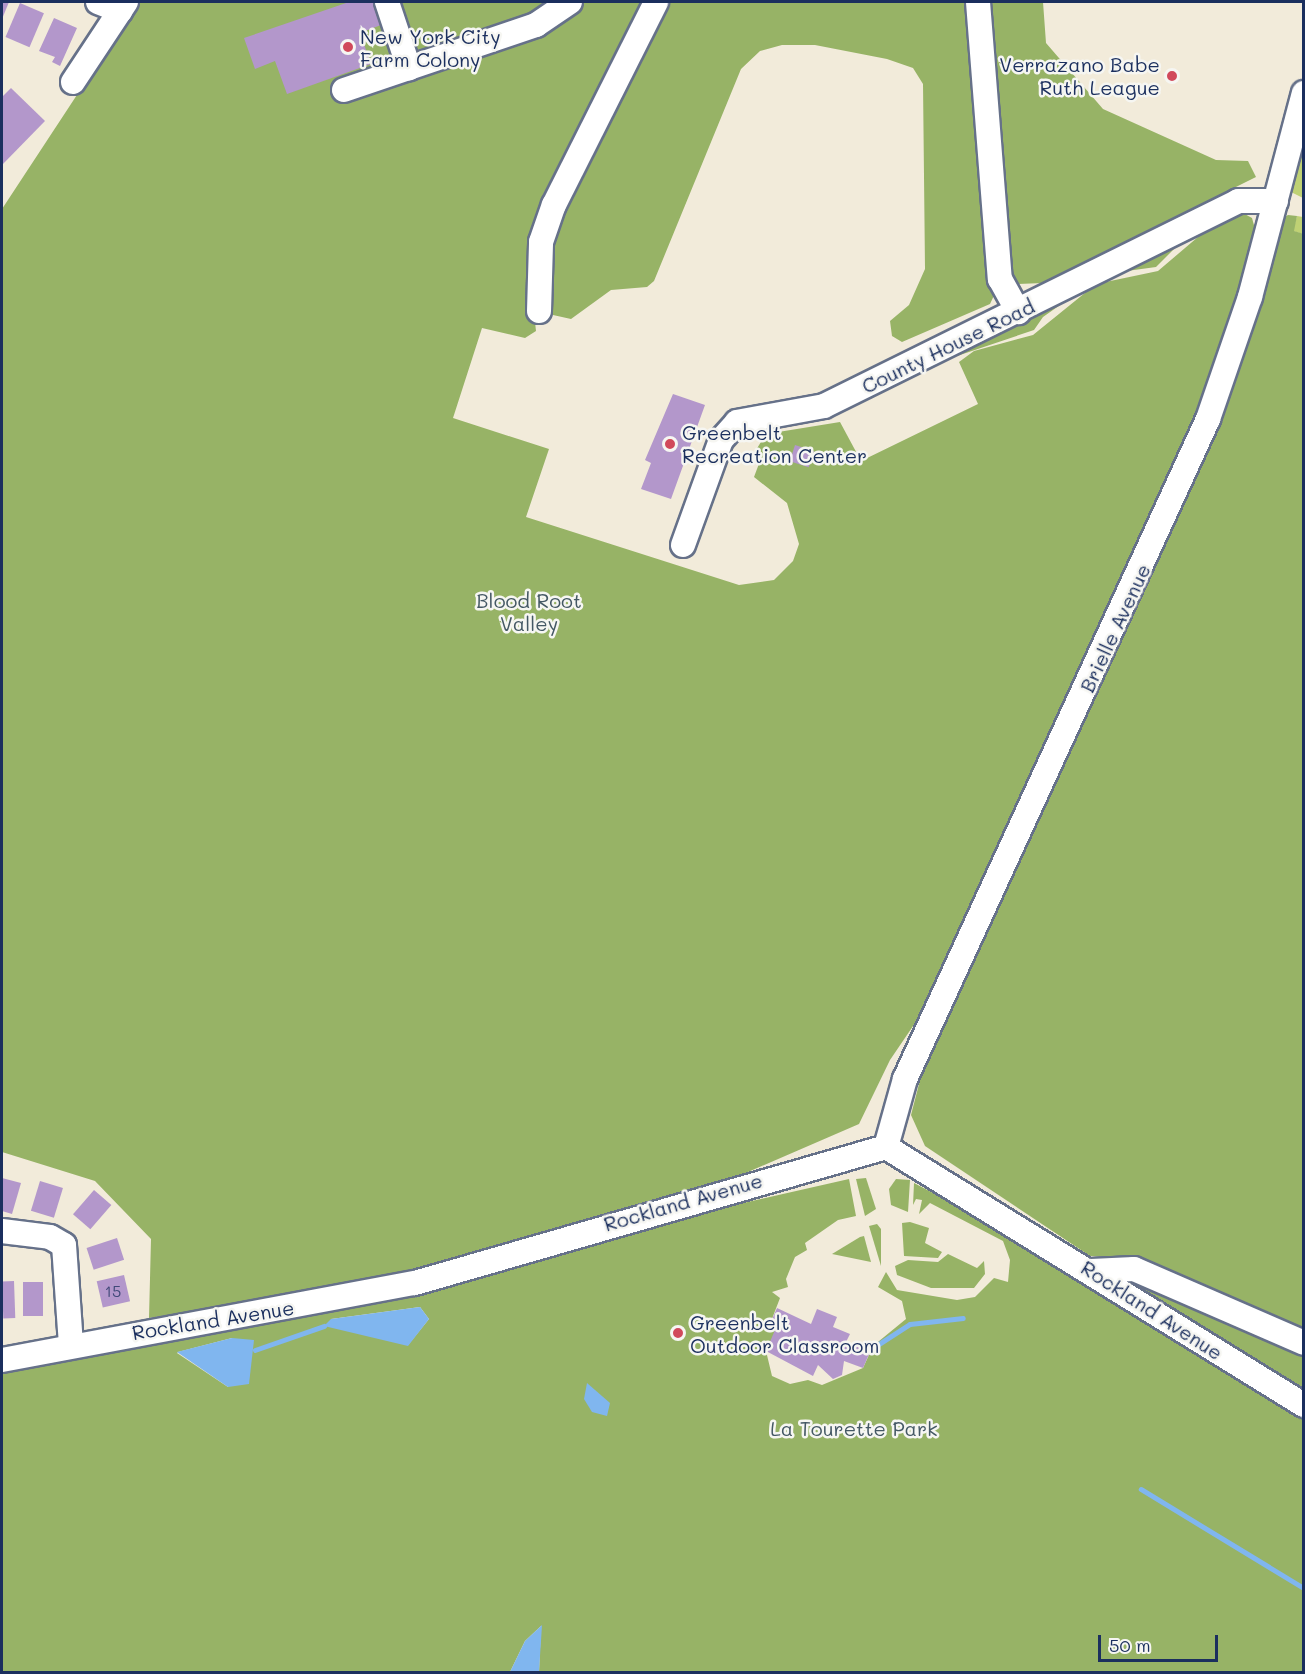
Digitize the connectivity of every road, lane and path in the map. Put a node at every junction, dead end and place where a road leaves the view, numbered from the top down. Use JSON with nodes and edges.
{"nodes":[{"id":1,"x":98,"y":2,"type":"edge"},
{"id":2,"x":387,"y":2,"type":"edge"},
{"id":3,"x":570,"y":2,"type":"edge"},
{"id":4,"x":656,"y":2,"type":"edge"},
{"id":5,"x":978,"y":2,"type":"edge"},
{"id":6,"x":123,"y":6,"type":"edge"},
{"id":7,"x":409,"y":68,"type":"junction"},
{"id":8,"x":73,"y":82,"type":"dead end"},
{"id":9,"x":344,"y":90,"type":"dead end"},
{"id":10,"x":1304,"y":93,"type":"edge"},
{"id":11,"x":1276,"y":201,"type":"junction"},
{"id":12,"x":539,"y":311,"type":"dead end"},
{"id":13,"x":1018,"y":312,"type":"junction"},
{"id":14,"x":683,"y":545,"type":"dead end"},
{"id":15,"x":886,"y":1147,"type":"junction"},
{"id":16,"x":2,"y":1231,"type":"edge"},
{"id":17,"x":1090,"y":1271,"type":"junction"},
{"id":18,"x":1304,"y":1343,"type":"edge"},
{"id":19,"x":71,"y":1344,"type":"junction"},
{"id":20,"x":2,"y":1360,"type":"edge"},
{"id":21,"x":1304,"y":1405,"type":"edge"}],
"edges":[{"from":1,"to":6,"type":"street"},
{"from":2,"to":7,"type":"street"},
{"from":3,"to":7,"type":"street"},
{"from":4,"to":12,"type":"street"},
{"from":5,"to":13,"type":"street"},
{"from":6,"to":8,"type":"street"},
{"from":7,"to":9,"type":"street"},
{"from":10,"to":11,"type":"street","name":"Brielle Avenue"},
{"from":11,"to":13,"type":"street","name":"County House Road"},
{"from":11,"to":15,"type":"street","name":"Brielle Avenue"},
{"from":13,"to":14,"type":"street","name":"County House Road"},
{"from":15,"to":17,"type":"street","name":"Rockland Avenue"},
{"from":15,"to":19,"type":"street","name":"Rockland Avenue"},
{"from":16,"to":19,"type":"street"},
{"from":17,"to":18,"type":"street"},
{"from":17,"to":21,"type":"street","name":"Rockland Avenue"},
{"from":19,"to":20,"type":"street","name":"Rockland Avenue"}]}
